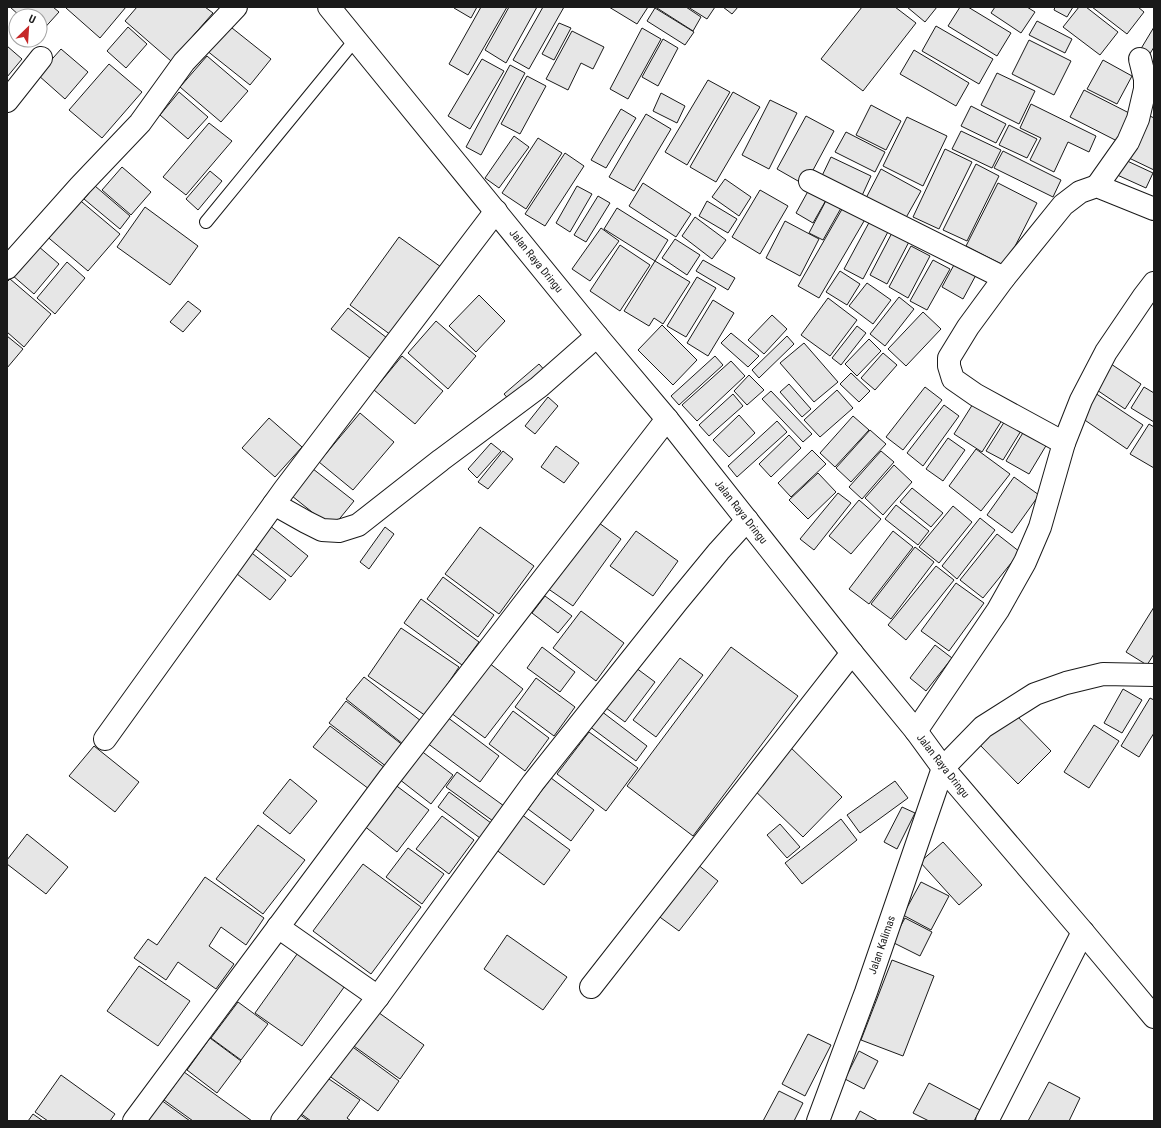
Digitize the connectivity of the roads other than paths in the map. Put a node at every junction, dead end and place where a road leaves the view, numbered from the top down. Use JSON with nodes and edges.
{"nodes":[{"id":1,"x":236,"y":7,"type":"edge"},
{"id":2,"x":329,"y":7,"type":"edge"},
{"id":3,"x":355,"y":40,"type":"junction"},
{"id":4,"x":41,"y":58,"type":"dead end"},
{"id":5,"x":1140,"y":59,"type":"dead end"},
{"id":6,"x":7,"y":100,"type":"edge"},
{"id":7,"x":810,"y":182,"type":"dead end"},
{"id":8,"x":1097,"y":186,"type":"junction"},
{"id":9,"x":1154,"y":209,"type":"edge"},
{"id":10,"x":496,"y":211,"type":"junction"},
{"id":11,"x":206,"y":222,"type":"dead end"},
{"id":12,"x":7,"y":268,"type":"edge"},
{"id":13,"x":1004,"y":278,"type":"junction"},
{"id":14,"x":1154,"y":283,"type":"edge"},
{"id":15,"x":597,"y":336,"type":"junction"},
{"id":16,"x":668,"y":419,"type":"junction"},
{"id":17,"x":1064,"y":443,"type":"junction"},
{"id":18,"x":274,"y":504,"type":"junction"},
{"id":19,"x":747,"y":520,"type":"junction"},
{"id":20,"x":852,"y":653,"type":"junction"},
{"id":21,"x":1154,"y":675,"type":"edge"},
{"id":22,"x":916,"y":731,"type":"junction"},
{"id":23,"x":105,"y":739,"type":"dead end"},
{"id":24,"x":943,"y":768,"type":"junction"},
{"id":25,"x":278,"y":927,"type":"junction"},
{"id":26,"x":1083,"y":932,"type":"junction"},
{"id":27,"x":591,"y":988,"type":"dead end"},
{"id":28,"x":378,"y":998,"type":"junction"},
{"id":29,"x":1154,"y":1017,"type":"edge"},
{"id":30,"x":134,"y":1121,"type":"edge"},
{"id":31,"x":282,"y":1121,"type":"edge"},
{"id":32,"x":818,"y":1121,"type":"edge"},
{"id":33,"x":987,"y":1121,"type":"edge"}],
"edges":[{"from":1,"to":12,"type":"main road"},
{"from":2,"to":3,"type":"main road","name":"Jalan Raya Dringu"},
{"from":3,"to":10,"type":"main road","name":"Jalan Raya Dringu"},
{"from":3,"to":11,"type":"lane"},
{"from":4,"to":6,"type":"main road"},
{"from":5,"to":8,"type":"main road"},
{"from":7,"to":13,"type":"main road"},
{"from":8,"to":9,"type":"main road"},
{"from":8,"to":13,"type":"main road"},
{"from":10,"to":15,"type":"main road","name":"Jalan Raya Dringu"},
{"from":10,"to":18,"type":"main road"},
{"from":13,"to":17,"type":"main road"},
{"from":14,"to":17,"type":"main road"},
{"from":15,"to":16,"type":"main road","name":"Jalan Raya Dringu"},
{"from":15,"to":18,"type":"main road"},
{"from":16,"to":19,"type":"main road","name":"Jalan Raya Dringu"},
{"from":16,"to":25,"type":"main road"},
{"from":17,"to":22,"type":"main road"},
{"from":18,"to":23,"type":"main road"},
{"from":19,"to":20,"type":"main road","name":"Jalan Raya Dringu"},
{"from":19,"to":28,"type":"main road"},
{"from":20,"to":22,"type":"main road","name":"Jalan Raya Dringu"},
{"from":20,"to":27,"type":"main road"},
{"from":21,"to":24,"type":"main road"},
{"from":22,"to":24,"type":"main road","name":"Jalan Raya Dringu"},
{"from":24,"to":26,"type":"main road","name":"Jalan Raya Dringu"},
{"from":24,"to":32,"type":"main road","name":"Jalan Kalimas"},
{"from":25,"to":28,"type":"main road"},
{"from":25,"to":30,"type":"main road"},
{"from":26,"to":29,"type":"main road","name":"Jalan Raya Dringu"},
{"from":26,"to":33,"type":"main road"},
{"from":28,"to":31,"type":"main road"}]}
